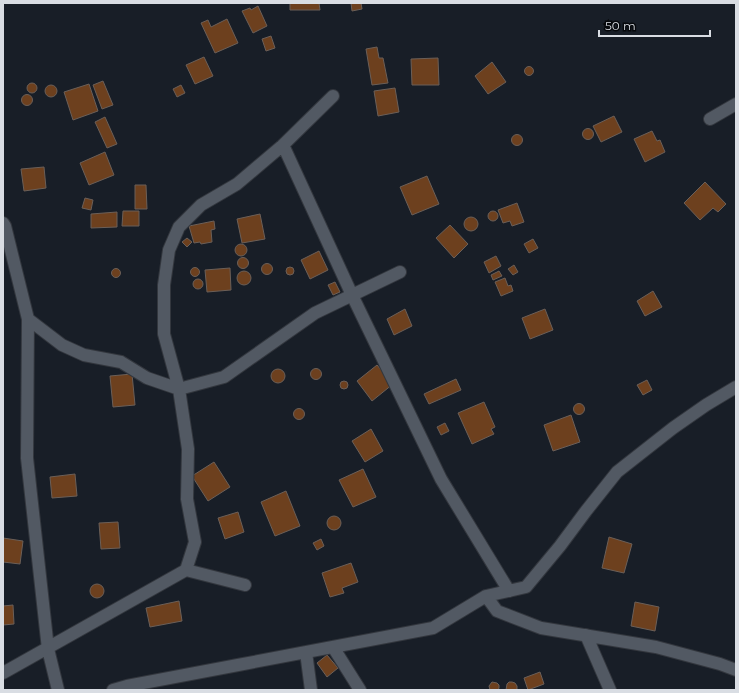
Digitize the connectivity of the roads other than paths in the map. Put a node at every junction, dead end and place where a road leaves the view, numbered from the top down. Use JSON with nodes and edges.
{"nodes":[{"id":1,"x":333,"y":96,"type":"dead end"},
{"id":2,"x":736,"y":104,"type":"edge"},
{"id":3,"x":710,"y":119,"type":"dead end"},
{"id":4,"x":283,"y":145,"type":"junction"},
{"id":5,"x":3,"y":223,"type":"edge"},
{"id":6,"x":400,"y":272,"type":"dead end"},
{"id":7,"x":352,"y":295,"type":"junction"},
{"id":8,"x":28,"y":319,"type":"junction"},
{"id":9,"x":736,"y":388,"type":"edge"},
{"id":10,"x":179,"y":389,"type":"junction"},
{"id":11,"x":186,"y":570,"type":"junction"},
{"id":12,"x":245,"y":585,"type":"dead end"},
{"id":13,"x":509,"y":591,"type":"junction"},
{"id":14,"x":486,"y":596,"type":"junction"},
{"id":15,"x":586,"y":635,"type":"junction"},
{"id":16,"x":333,"y":647,"type":"junction"},
{"id":17,"x":48,"y":649,"type":"junction"},
{"id":18,"x":306,"y":652,"type":"junction"},
{"id":19,"x":736,"y":670,"type":"edge"},
{"id":20,"x":3,"y":673,"type":"edge"},
{"id":21,"x":58,"y":690,"type":"edge"},
{"id":22,"x":113,"y":690,"type":"edge"},
{"id":23,"x":311,"y":690,"type":"edge"},
{"id":24,"x":360,"y":690,"type":"edge"},
{"id":25,"x":610,"y":690,"type":"edge"}],
"edges":[{"from":1,"to":4,"type":"street"},
{"from":2,"to":3,"type":"street"},
{"from":4,"to":7,"type":"street"},
{"from":4,"to":10,"type":"street"},
{"from":5,"to":8,"type":"street"},
{"from":6,"to":7,"type":"street"},
{"from":7,"to":10,"type":"street"},
{"from":7,"to":13,"type":"street"},
{"from":8,"to":10,"type":"street"},
{"from":8,"to":17,"type":"street"},
{"from":9,"to":13,"type":"street"},
{"from":10,"to":11,"type":"street"},
{"from":11,"to":12,"type":"street"},
{"from":11,"to":17,"type":"street"},
{"from":13,"to":14,"type":"street"},
{"from":14,"to":15,"type":"street"},
{"from":14,"to":16,"type":"street"},
{"from":15,"to":19,"type":"street"},
{"from":15,"to":25,"type":"street"},
{"from":16,"to":18,"type":"street"},
{"from":16,"to":24,"type":"street"},
{"from":17,"to":20,"type":"street"},
{"from":17,"to":21,"type":"street"},
{"from":18,"to":22,"type":"street"},
{"from":18,"to":23,"type":"street"}]}
